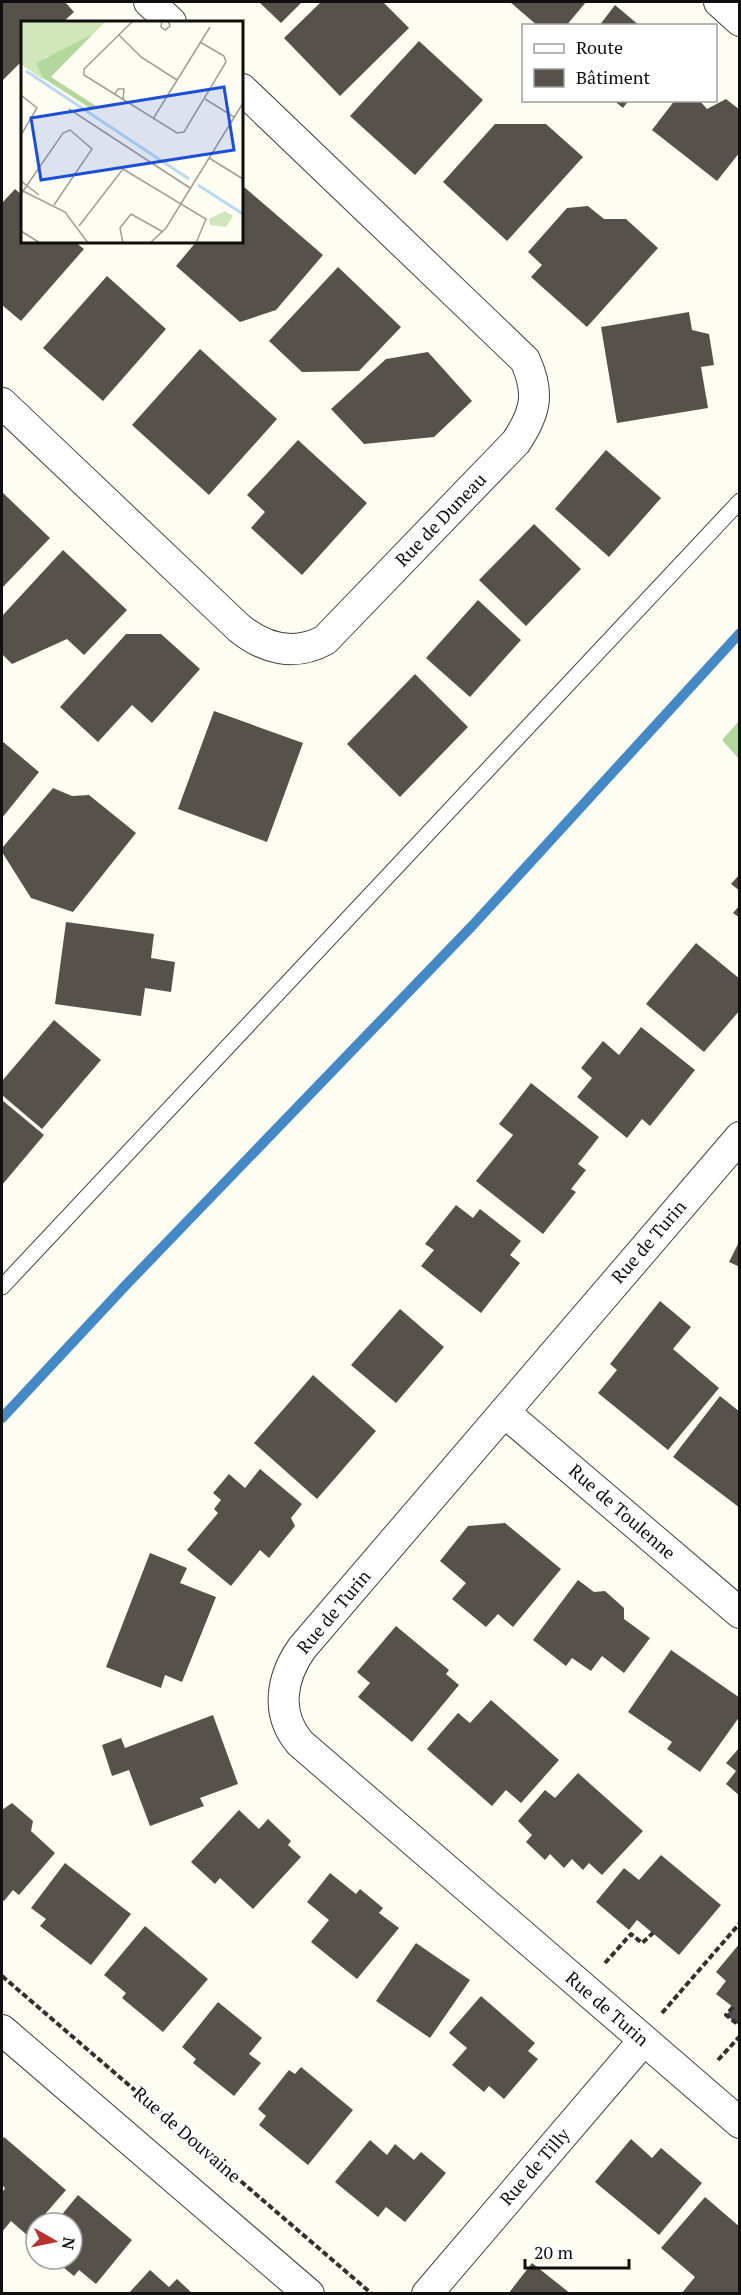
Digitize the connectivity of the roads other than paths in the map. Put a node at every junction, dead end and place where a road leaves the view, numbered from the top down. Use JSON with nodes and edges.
{"nodes":[{"id":1,"x":149,"y":2,"type":"edge"},
{"id":2,"x":719,"y":2,"type":"edge"},
{"id":3,"x":170,"y":21,"type":"edge"},
{"id":4,"x":740,"y":21,"type":"edge"},
{"id":5,"x":243,"y":90,"type":"edge"},
{"id":6,"x":2,"y":403,"type":"edge"},
{"id":7,"x":740,"y":501,"type":"edge"},
{"id":8,"x":740,"y":1137,"type":"edge"},
{"id":9,"x":2,"y":1287,"type":"edge"},
{"id":10,"x":504,"y":1412,"type":"junction"},
{"id":11,"x":740,"y":1613,"type":"edge"},
{"id":12,"x":651,"y":2029,"type":"junction"},
{"id":13,"x":2,"y":2030,"type":"edge"},
{"id":14,"x":740,"y":2123,"type":"edge"},
{"id":15,"x":309,"y":2294,"type":"edge"},
{"id":16,"x":427,"y":2294,"type":"edge"}],
"edges":[{"from":1,"to":3,"type":"street"},
{"from":2,"to":4,"type":"street"},
{"from":5,"to":6,"type":"street","name":"Rue de Duneau"},
{"from":7,"to":9,"type":"lane"},
{"from":8,"to":10,"type":"street","name":"Rue de Turin"},
{"from":10,"to":11,"type":"street","name":"Rue de Toulenne"},
{"from":10,"to":12,"type":"street","name":"Rue de Turin"},
{"from":12,"to":14,"type":"street","name":"Rue de Turin"},
{"from":12,"to":16,"type":"street","name":"Rue de Tilly"},
{"from":13,"to":15,"type":"street"}]}
